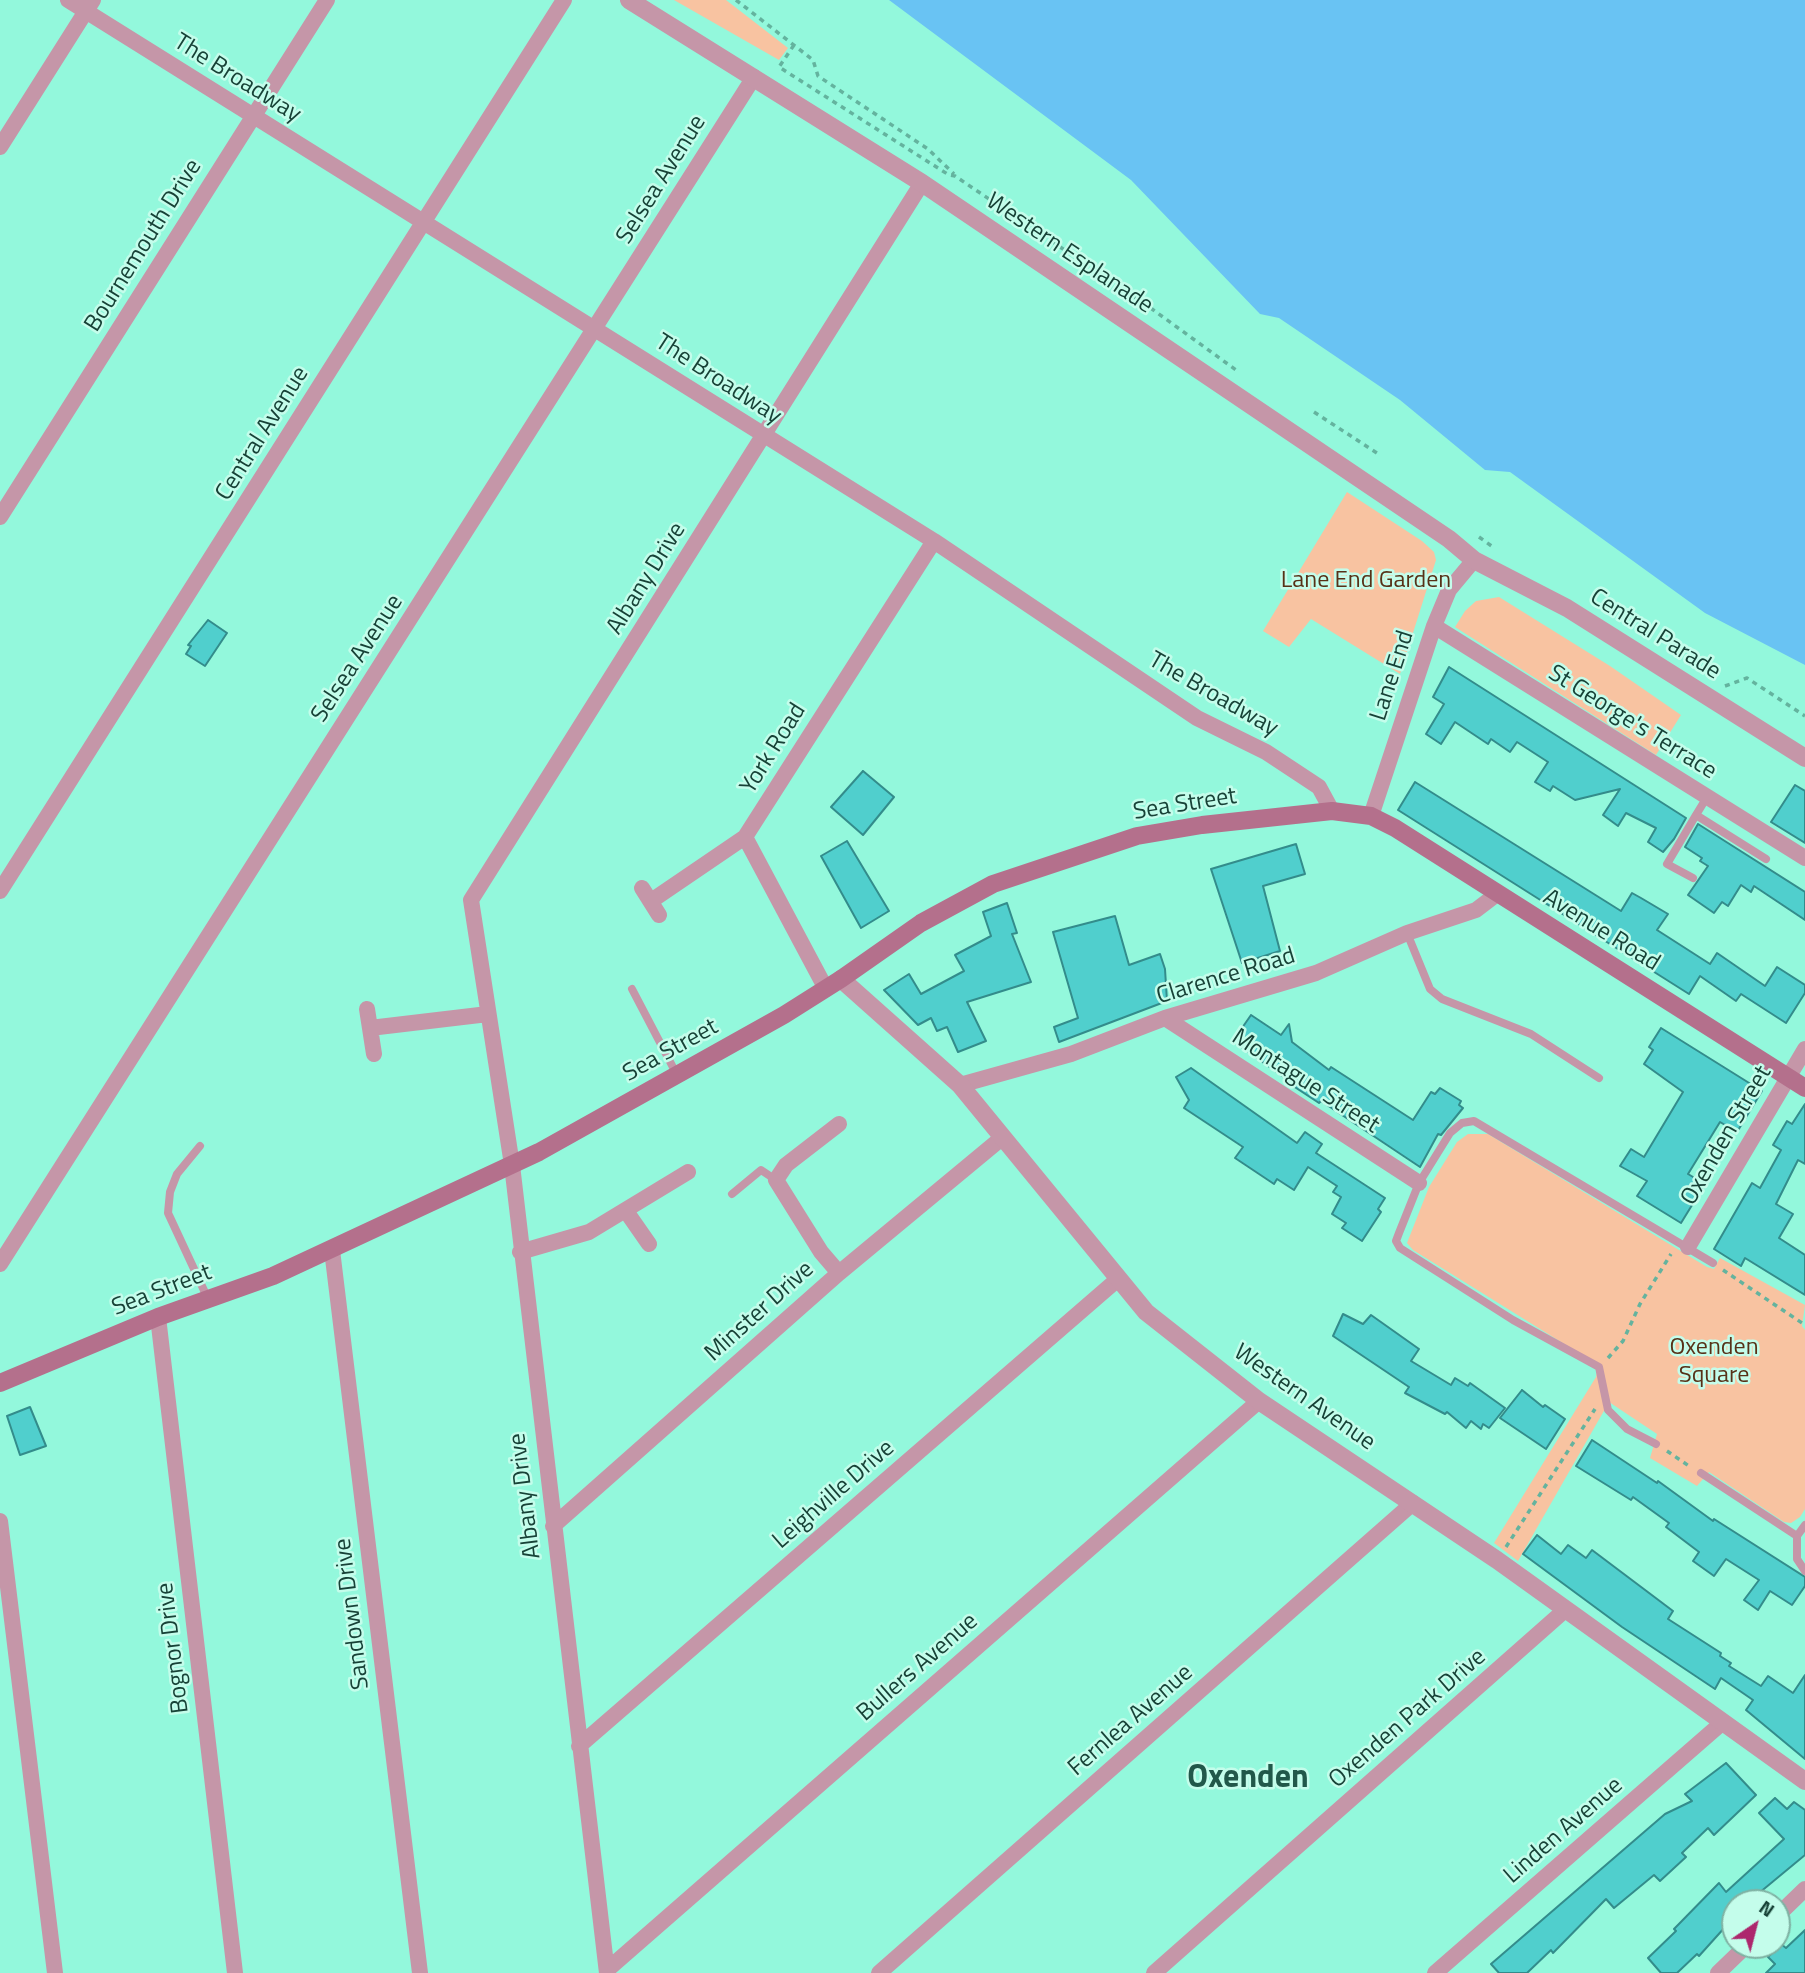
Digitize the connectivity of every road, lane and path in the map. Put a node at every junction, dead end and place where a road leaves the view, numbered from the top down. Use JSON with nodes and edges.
{"nodes":[{"id":1,"x":68,"y":0,"type":"edge"},
{"id":2,"x":327,"y":0,"type":"edge"},
{"id":3,"x":564,"y":0,"type":"edge"},
{"id":4,"x":629,"y":0,"type":"edge"},
{"id":5,"x":736,"y":0,"type":"edge"},
{"id":6,"x":90,"y":6,"type":"edge"},
{"id":7,"x":794,"y":45,"type":"junction"},
{"id":8,"x":754,"y":77,"type":"junction"},
{"id":9,"x":254,"y":116,"type":"junction"},
{"id":10,"x":0,"y":147,"type":"edge"},
{"id":11,"x":955,"y":176,"type":"junction"},
{"id":12,"x":922,"y":183,"type":"junction"},
{"id":13,"x":424,"y":223,"type":"junction"},
{"id":14,"x":596,"y":329,"type":"junction"},
{"id":15,"x":1240,"y":373,"type":"dead end"},
{"id":16,"x":1311,"y":425,"type":"dead end"},
{"id":17,"x":764,"y":437,"type":"junction"},
{"id":18,"x":1354,"y":438,"type":"junction"},
{"id":19,"x":1348,"y":449,"type":"dead end"},
{"id":20,"x":1380,"y":455,"type":"dead end"},
{"id":21,"x":0,"y":517,"type":"edge"},
{"id":22,"x":1468,"y":530,"type":"dead end"},
{"id":23,"x":934,"y":541,"type":"junction"},
{"id":24,"x":1503,"y":553,"type":"dead end"},
{"id":25,"x":1474,"y":560,"type":"junction"},
{"id":26,"x":1434,"y":626,"type":"junction"},
{"id":27,"x":1722,"y":688,"type":"dead end"},
{"id":28,"x":1805,"y":716,"type":"edge"},
{"id":29,"x":1805,"y":758,"type":"edge"},
{"id":30,"x":1707,"y":797,"type":"junction"},
{"id":31,"x":1332,"y":811,"type":"junction"},
{"id":32,"x":1696,"y":815,"type":"junction"},
{"id":33,"x":1371,"y":816,"type":"junction"},
{"id":34,"x":745,"y":837,"type":"junction"},
{"id":35,"x":1805,"y":858,"type":"edge"},
{"id":36,"x":1766,"y":859,"type":"dead end"},
{"id":37,"x":1693,"y":878,"type":"dead end"},
{"id":38,"x":0,"y":891,"type":"edge"},
{"id":39,"x":1497,"y":894,"type":"junction"},
{"id":40,"x":651,"y":901,"type":"dead end"},
{"id":41,"x":1407,"y":933,"type":"junction"},
{"id":42,"x":834,"y":984,"type":"junction"},
{"id":43,"x":632,"y":989,"type":"dead end"},
{"id":44,"x":367,"y":1009,"type":"dead end"},
{"id":45,"x":488,"y":1014,"type":"junction"},
{"id":46,"x":1165,"y":1018,"type":"junction"},
{"id":47,"x":370,"y":1028,"type":"junction"},
{"id":48,"x":1805,"y":1049,"type":"edge"},
{"id":49,"x":374,"y":1054,"type":"dead end"},
{"id":50,"x":677,"y":1075,"type":"junction"},
{"id":51,"x":1788,"y":1077,"type":"junction"},
{"id":52,"x":1599,"y":1078,"type":"dead end"},
{"id":53,"x":960,"y":1086,"type":"junction"},
{"id":54,"x":1805,"y":1088,"type":"edge"},
{"id":55,"x":839,"y":1124,"type":"dead end"},
{"id":56,"x":1003,"y":1138,"type":"junction"},
{"id":57,"x":200,"y":1146,"type":"dead end"},
{"id":58,"x":512,"y":1165,"type":"junction"},
{"id":59,"x":688,"y":1172,"type":"dead end"},
{"id":60,"x":776,"y":1180,"type":"junction"},
{"id":61,"x":1419,"y":1183,"type":"junction"},
{"id":62,"x":732,"y":1194,"type":"dead end"},
{"id":63,"x":626,"y":1211,"type":"junction"},
{"id":64,"x":649,"y":1244,"type":"dead end"},
{"id":65,"x":1688,"y":1247,"type":"junction"},
{"id":66,"x":332,"y":1250,"type":"junction"},
{"id":67,"x":520,"y":1252,"type":"junction"},
{"id":68,"x":1713,"y":1263,"type":"joint"},
{"id":69,"x":0,"y":1264,"type":"edge"},
{"id":70,"x":839,"y":1273,"type":"junction"},
{"id":71,"x":1118,"y":1279,"type":"junction"},
{"id":72,"x":208,"y":1299,"type":"junction"},
{"id":73,"x":158,"y":1317,"type":"junction"},
{"id":74,"x":1805,"y":1325,"type":"edge"},
{"id":75,"x":1600,"y":1367,"type":"junction"},
{"id":76,"x":0,"y":1383,"type":"edge"},
{"id":77,"x":1604,"y":1395,"type":"junction"},
{"id":78,"x":1259,"y":1401,"type":"junction"},
{"id":79,"x":1656,"y":1444,"type":"joint"},
{"id":80,"x":1701,"y":1474,"type":"joint"},
{"id":81,"x":1413,"y":1503,"type":"junction"},
{"id":82,"x":0,"y":1521,"type":"edge"},
{"id":83,"x":1805,"y":1525,"type":"edge"},
{"id":84,"x":553,"y":1526,"type":"junction"},
{"id":85,"x":1797,"y":1536,"type":"junction"},
{"id":86,"x":1497,"y":1560,"type":"junction"},
{"id":87,"x":1805,"y":1571,"type":"edge"},
{"id":88,"x":1565,"y":1610,"type":"junction"},
{"id":89,"x":1723,"y":1723,"type":"junction"},
{"id":90,"x":579,"y":1746,"type":"junction"},
{"id":91,"x":1805,"y":1781,"type":"edge"},
{"id":92,"x":1805,"y":1889,"type":"edge"},
{"id":93,"x":1791,"y":1902,"type":"edge"},
{"id":94,"x":1732,"y":1959,"type":"edge"},
{"id":95,"x":607,"y":1971,"type":"edge"},
{"id":96,"x":55,"y":1973,"type":"edge"},
{"id":97,"x":235,"y":1973,"type":"edge"},
{"id":98,"x":420,"y":1973,"type":"edge"},
{"id":99,"x":879,"y":1973,"type":"edge"},
{"id":100,"x":1154,"y":1973,"type":"edge"},
{"id":101,"x":1434,"y":1973,"type":"edge"},
{"id":102,"x":1718,"y":1973,"type":"edge"}],
"edges":[{"from":1,"to":6,"type":"street","name":"The Broadway"},
{"from":2,"to":9,"type":"street","name":"Bournemouth Drive"},
{"from":3,"to":13,"type":"street","name":"Central Avenue"},
{"from":4,"to":8,"type":"street","name":"Western Esplanade"},
{"from":5,"to":7,"type":"path"},
{"from":6,"to":9,"type":"street","name":"The Broadway"},
{"from":6,"to":10,"type":"street"},
{"from":7,"to":11,"type":"path"},
{"from":7,"to":11,"type":"path"},
{"from":8,"to":12,"type":"street","name":"Western Esplanade"},
{"from":8,"to":14,"type":"street","name":"Selsea Avenue"},
{"from":9,"to":13,"type":"street","name":"The Broadway"},
{"from":9,"to":21,"type":"street","name":"Bournemouth Drive"},
{"from":11,"to":15,"type":"path"},
{"from":12,"to":17,"type":"street","name":"Albany Drive"},
{"from":12,"to":25,"type":"street","name":"Western Esplanade"},
{"from":13,"to":14,"type":"street","name":"The Broadway"},
{"from":13,"to":38,"type":"street","name":"Central Avenue"},
{"from":14,"to":17,"type":"street","name":"The Broadway"},
{"from":14,"to":69,"type":"street","name":"Selsea Avenue"},
{"from":16,"to":18,"type":"path"},
{"from":17,"to":23,"type":"street","name":"The Broadway"},
{"from":17,"to":45,"type":"street","name":"Albany Drive"},
{"from":18,"to":19,"type":"path"},
{"from":18,"to":20,"type":"path"},
{"from":22,"to":24,"type":"path"},
{"from":23,"to":31,"type":"street","name":"The Broadway"},
{"from":23,"to":34,"type":"street","name":"York Road"},
{"from":25,"to":26,"type":"street","name":"Lane End"},
{"from":25,"to":29,"type":"street","name":"Central Parade"},
{"from":26,"to":30,"type":"street","name":"St George's Terrace"},
{"from":26,"to":33,"type":"street","name":"Lane End"},
{"from":27,"to":28,"type":"path"},
{"from":30,"to":32,"type":"lane"},
{"from":30,"to":35,"type":"street","name":"St George's Terrace"},
{"from":31,"to":33,"type":"main road","name":"Sea Street"},
{"from":31,"to":42,"type":"main road","name":"Sea Street"},
{"from":32,"to":36,"type":"lane"},
{"from":32,"to":37,"type":"lane"},
{"from":33,"to":39,"type":"main road","name":"Avenue Road"},
{"from":34,"to":40,"type":"street"},
{"from":34,"to":42,"type":"street"},
{"from":39,"to":41,"type":"street","name":"Clarence Road"},
{"from":39,"to":51,"type":"main road","name":"Avenue Road"},
{"from":41,"to":46,"type":"street","name":"Clarence Road"},
{"from":41,"to":52,"type":"lane"},
{"from":42,"to":50,"type":"main road","name":"Sea Street"},
{"from":42,"to":53,"type":"street","name":"Western Avenue"},
{"from":43,"to":50,"type":"lane"},
{"from":44,"to":47,"type":"street"},
{"from":45,"to":47,"type":"street"},
{"from":45,"to":58,"type":"street","name":"Albany Drive"},
{"from":46,"to":53,"type":"street","name":"Clarence Road"},
{"from":46,"to":61,"type":"street","name":"Montague Street"},
{"from":47,"to":49,"type":"street"},
{"from":48,"to":51,"type":"street","name":"Oxenden Street"},
{"from":50,"to":58,"type":"main road","name":"Sea Street"},
{"from":51,"to":54,"type":"main road","name":"Avenue Road"},
{"from":51,"to":65,"type":"street","name":"Oxenden Street"},
{"from":53,"to":56,"type":"street","name":"Western Avenue"},
{"from":55,"to":60,"type":"street"},
{"from":56,"to":70,"type":"street","name":"Minster Drive"},
{"from":56,"to":71,"type":"street","name":"Western Avenue"},
{"from":57,"to":72,"type":"lane"},
{"from":58,"to":66,"type":"main road","name":"Sea Street"},
{"from":58,"to":67,"type":"street","name":"Albany Drive"},
{"from":59,"to":63,"type":"street"},
{"from":60,"to":62,"type":"lane"},
{"from":60,"to":70,"type":"street"},
{"from":61,"to":65,"type":"lane"},
{"from":61,"to":75,"type":"lane"},
{"from":63,"to":64,"type":"street"},
{"from":63,"to":67,"type":"street"},
{"from":65,"to":68,"type":"lane"},
{"from":65,"to":75,"type":"path"},
{"from":66,"to":72,"type":"main road","name":"Sea Street"},
{"from":66,"to":98,"type":"street","name":"Sandown Drive"},
{"from":67,"to":84,"type":"street","name":"Albany Drive"},
{"from":68,"to":74,"type":"path"},
{"from":70,"to":84,"type":"street","name":"Minster Drive"},
{"from":71,"to":78,"type":"street","name":"Western Avenue"},
{"from":71,"to":90,"type":"street","name":"Leighville Drive"},
{"from":72,"to":73,"type":"main road","name":"Sea Street"},
{"from":73,"to":76,"type":"main road","name":"Sea Street"},
{"from":73,"to":97,"type":"street","name":"Bognor Drive"},
{"from":75,"to":77,"type":"lane"},
{"from":77,"to":79,"type":"lane"},
{"from":77,"to":86,"type":"path"},
{"from":78,"to":81,"type":"street","name":"Western Avenue"},
{"from":78,"to":95,"type":"street","name":"Bullers Avenue"},
{"from":79,"to":80,"type":"path"},
{"from":80,"to":85,"type":"lane"},
{"from":81,"to":86,"type":"street","name":"Western Avenue"},
{"from":81,"to":99,"type":"street","name":"Fernlea Avenue"},
{"from":82,"to":96,"type":"street"},
{"from":83,"to":85,"type":"lane"},
{"from":84,"to":90,"type":"street","name":"Albany Drive"},
{"from":85,"to":87,"type":"lane"},
{"from":86,"to":88,"type":"street","name":"Western Avenue"},
{"from":88,"to":89,"type":"street","name":"Western Avenue"},
{"from":88,"to":100,"type":"street","name":"Oxenden Park Drive"},
{"from":89,"to":91,"type":"street","name":"Western Avenue"},
{"from":89,"to":101,"type":"street","name":"Linden Avenue"},
{"from":90,"to":95,"type":"street","name":"Albany Drive"},
{"from":92,"to":93,"type":"street"},
{"from":94,"to":102,"type":"street"}]}
